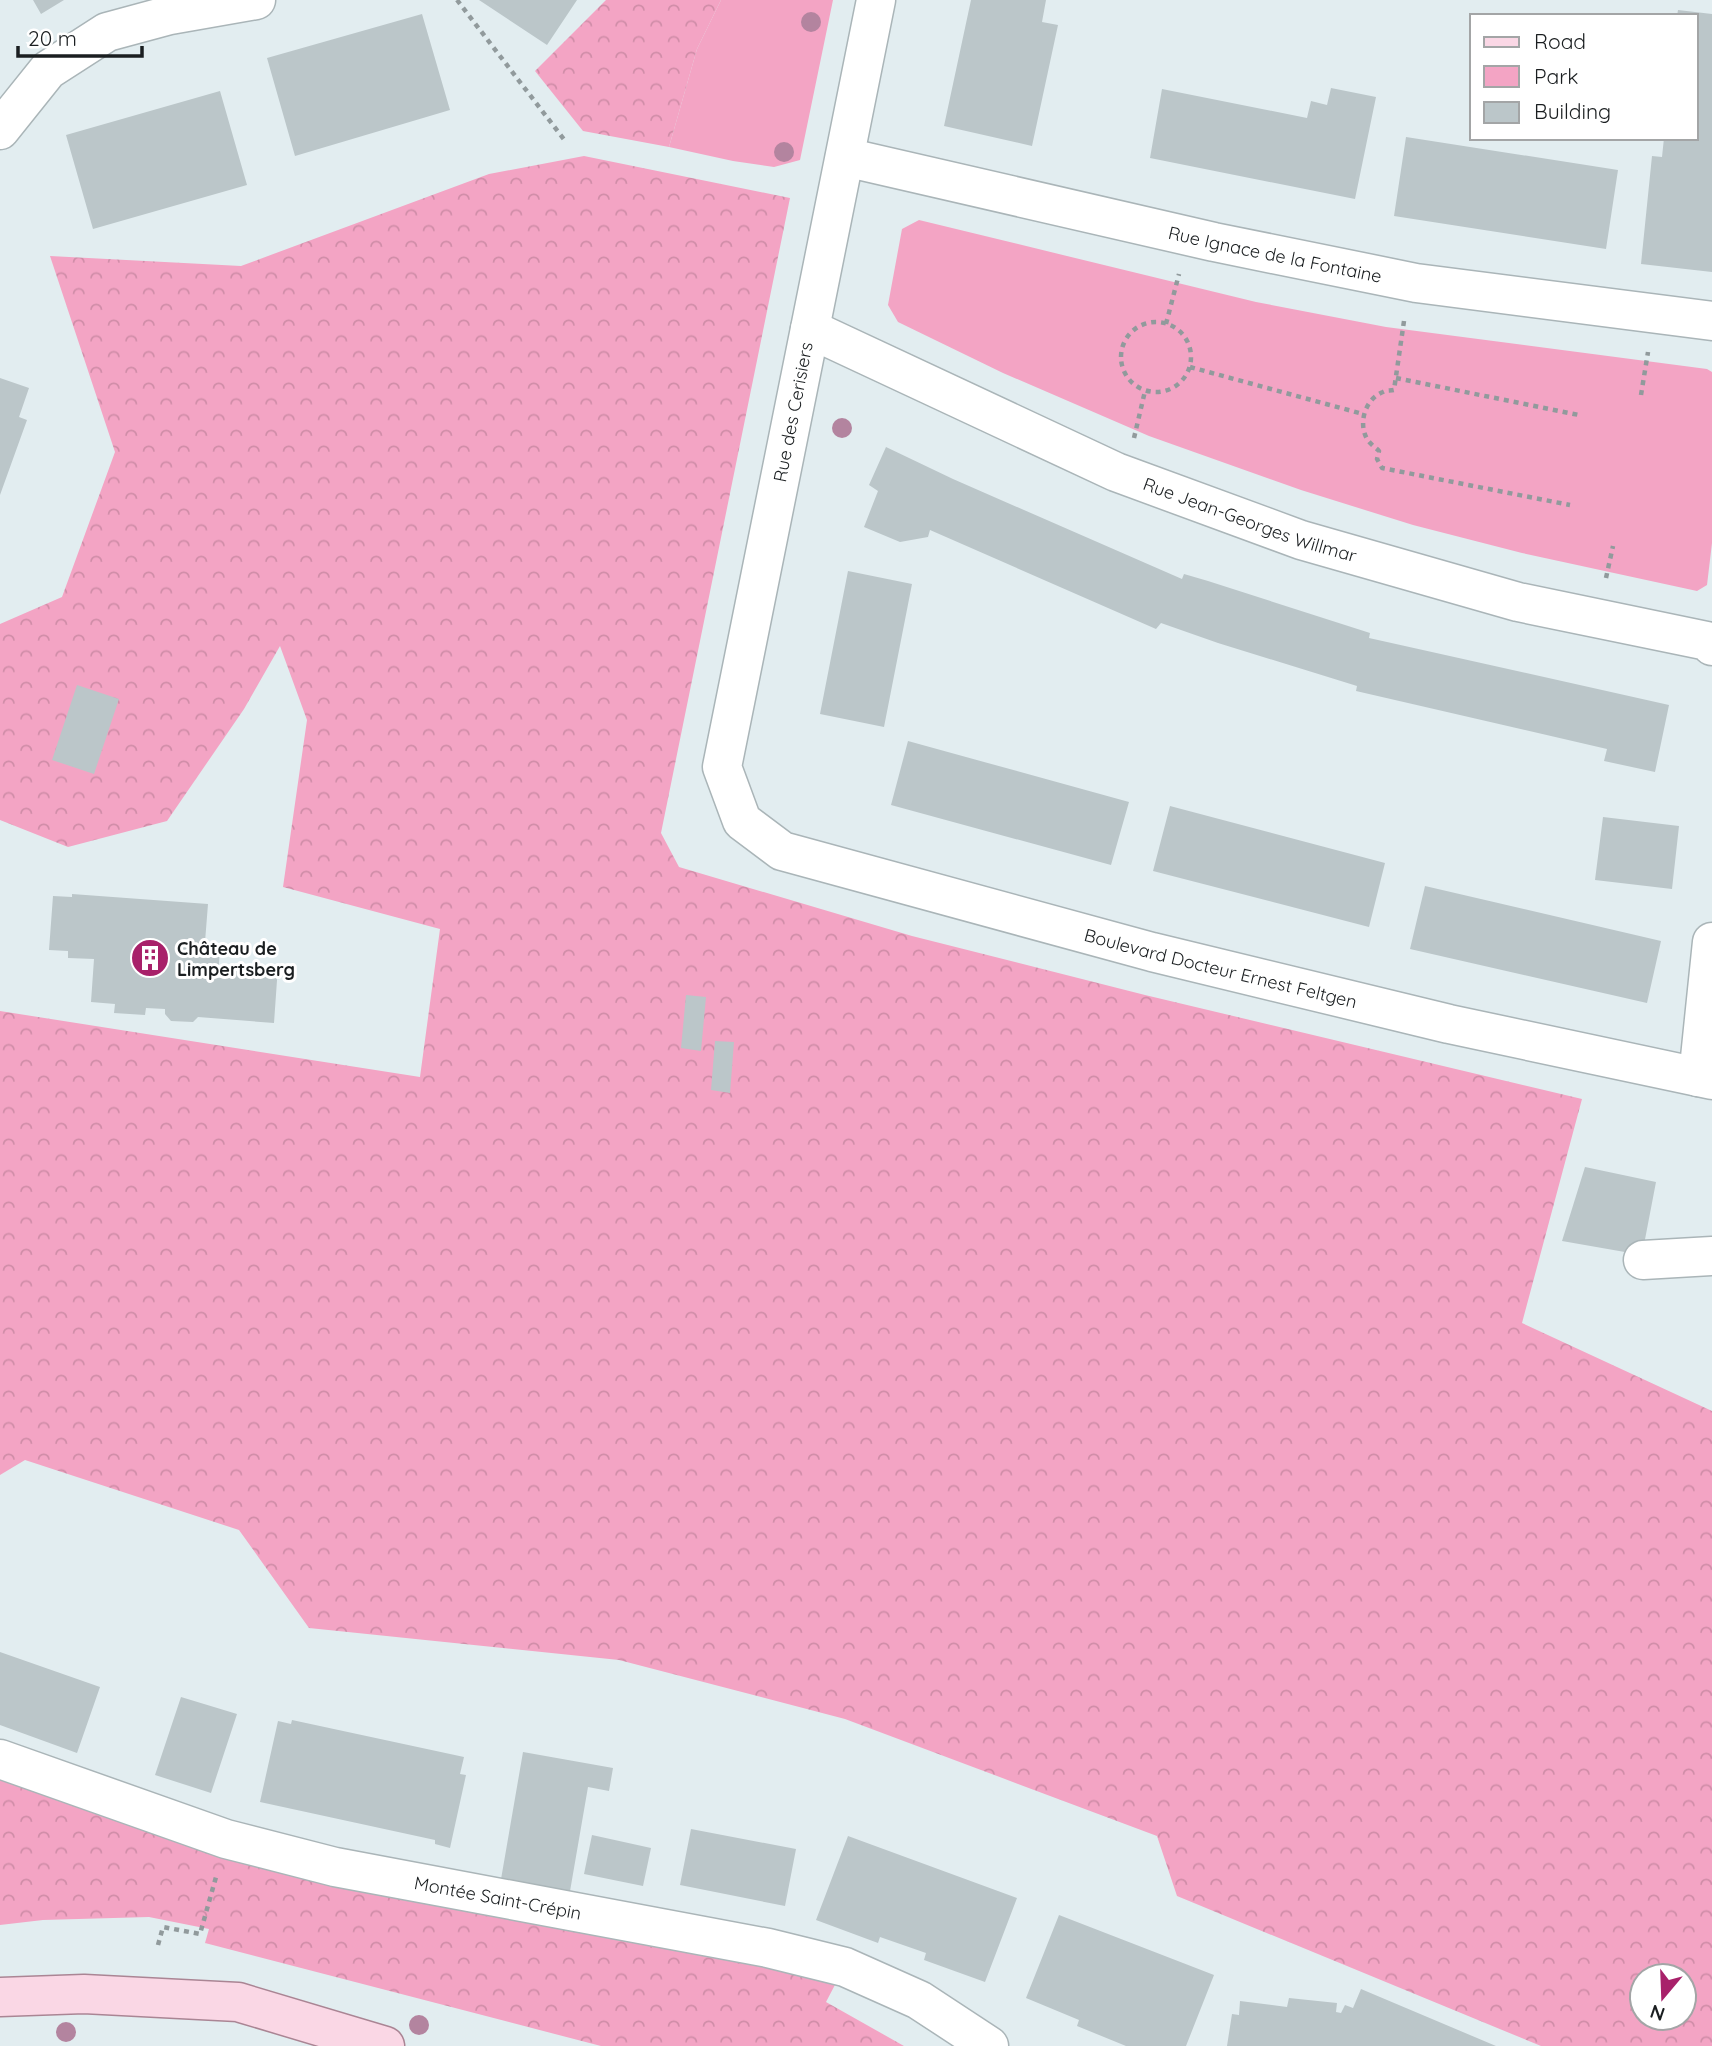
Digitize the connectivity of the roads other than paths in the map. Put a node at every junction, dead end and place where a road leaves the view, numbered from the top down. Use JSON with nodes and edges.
{"nodes":[{"id":1,"x":256,"y":0,"type":"edge"},
{"id":2,"x":876,"y":0,"type":"edge"},
{"id":3,"x":0,"y":130,"type":"edge"},
{"id":4,"x":845,"y":157,"type":"junction"},
{"id":5,"x":1712,"y":321,"type":"edge"},
{"id":6,"x":810,"y":329,"type":"junction"},
{"id":7,"x":1712,"y":646,"type":"edge"},
{"id":8,"x":742,"y":821,"type":"joint"},
{"id":9,"x":1712,"y":942,"type":"edge"},
{"id":10,"x":1705,"y":1078,"type":"edge"},
{"id":11,"x":1712,"y":1256,"type":"edge"},
{"id":12,"x":1643,"y":1260,"type":"dead end"},
{"id":13,"x":0,"y":1759,"type":"edge"},
{"id":14,"x":0,"y":1997,"type":"edge"},
{"id":15,"x":385,"y":2046,"type":"edge"},
{"id":16,"x":989,"y":2046,"type":"edge"}],
"edges":[{"from":1,"to":3,"type":"street"},
{"from":2,"to":4,"type":"street","name":"Rue des Cerisiers"},
{"from":4,"to":5,"type":"street","name":"Rue Ignace de la Fontaine"},
{"from":4,"to":6,"type":"street","name":"Rue des Cerisiers"},
{"from":6,"to":7,"type":"street","name":"Rue Jean-Georges Willmar"},
{"from":6,"to":8,"type":"street","name":"Rue des Cerisiers"},
{"from":8,"to":10,"type":"street","name":"Boulevard Docteur Ernest Feltgen"},
{"from":9,"to":10,"type":"street"},
{"from":11,"to":12,"type":"street"},
{"from":13,"to":16,"type":"street","name":"Montée Saint-Crépin"},
{"from":14,"to":15,"type":"main road"}]}
